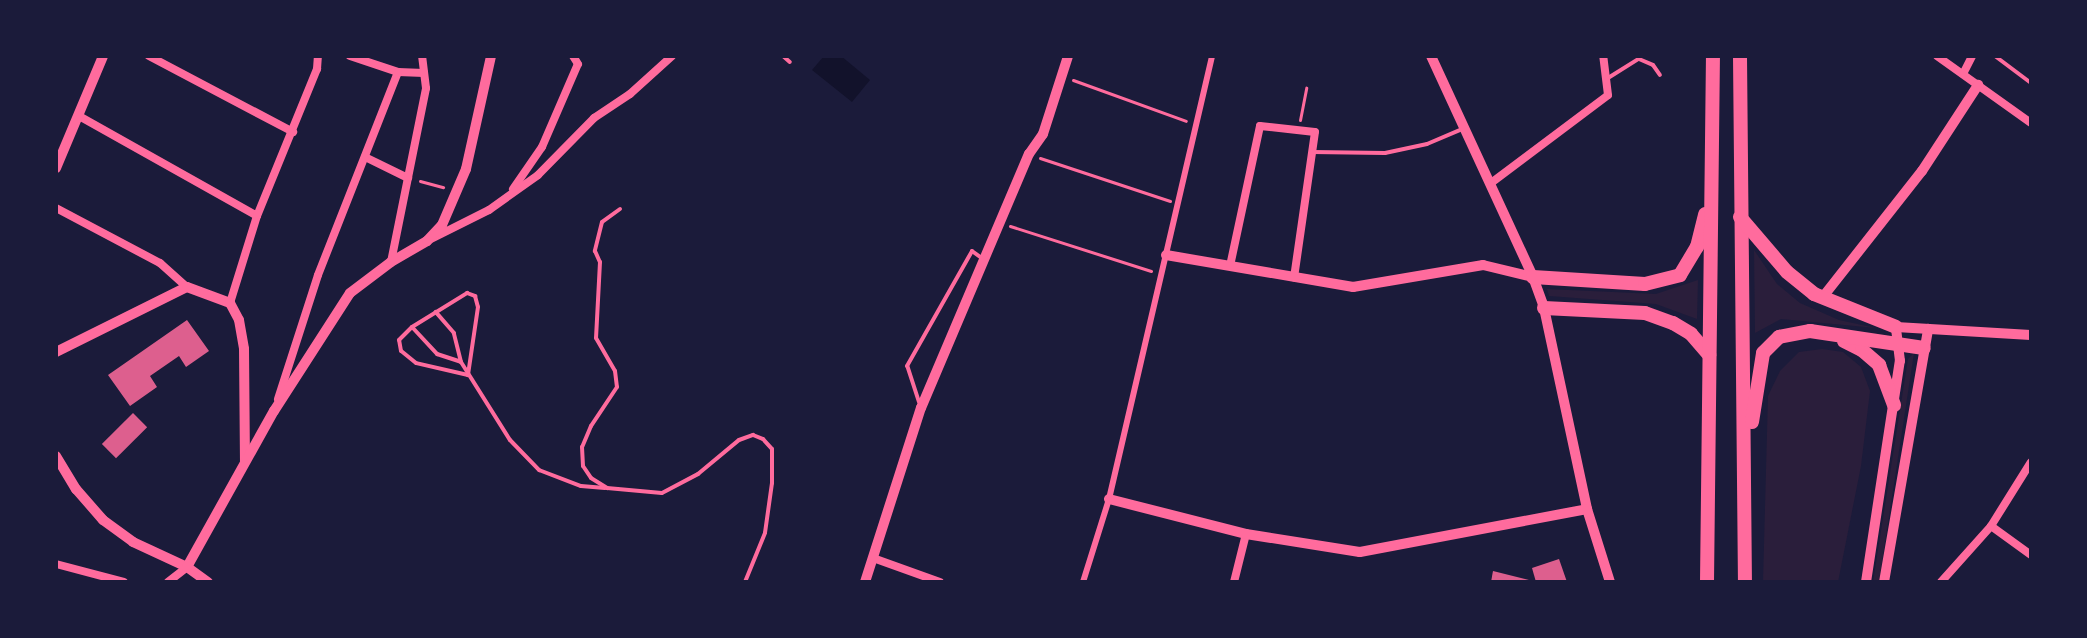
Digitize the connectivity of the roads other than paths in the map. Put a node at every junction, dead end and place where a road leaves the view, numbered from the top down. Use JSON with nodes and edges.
{"nodes":[{"id":1,"x":103,"y":56,"type":"edge"},
{"id":2,"x":149,"y":56,"type":"edge"},
{"id":3,"x":318,"y":56,"type":"edge"},
{"id":4,"x":350,"y":56,"type":"edge"},
{"id":5,"x":384,"y":56,"type":"edge"},
{"id":6,"x":422,"y":56,"type":"edge"},
{"id":7,"x":491,"y":56,"type":"edge"},
{"id":8,"x":573,"y":56,"type":"edge"},
{"id":9,"x":672,"y":56,"type":"edge"},
{"id":10,"x":783,"y":56,"type":"edge"},
{"id":11,"x":1068,"y":56,"type":"edge"},
{"id":12,"x":1212,"y":56,"type":"edge"},
{"id":13,"x":1431,"y":56,"type":"edge"},
{"id":14,"x":1603,"y":56,"type":"edge"},
{"id":15,"x":1713,"y":56,"type":"edge"},
{"id":16,"x":1740,"y":56,"type":"edge"},
{"id":17,"x":1937,"y":56,"type":"edge"},
{"id":18,"x":1972,"y":56,"type":"edge"},
{"id":19,"x":1995,"y":56,"type":"edge"},
{"id":20,"x":790,"y":62,"type":"dead end"},
{"id":21,"x":384,"y":68,"type":"junction"},
{"id":22,"x":398,"y":72,"type":"junction"},
{"id":23,"x":424,"y":73,"type":"junction"},
{"id":24,"x":1963,"y":74,"type":"junction"},
{"id":25,"x":1660,"y":75,"type":"dead end"},
{"id":26,"x":1606,"y":80,"type":"junction"},
{"id":27,"x":2031,"y":83,"type":"edge"},
{"id":28,"x":1978,"y":85,"type":"junction"},
{"id":29,"x":79,"y":116,"type":"junction"},
{"id":30,"x":2031,"y":123,"type":"edge"},
{"id":31,"x":1465,"y":128,"type":"junction"},
{"id":32,"x":293,"y":132,"type":"junction"},
{"id":33,"x":1312,"y":152,"type":"junction"},
{"id":34,"x":365,"y":157,"type":"junction"},
{"id":35,"x":56,"y":168,"type":"edge"},
{"id":36,"x":408,"y":178,"type":"junction"},
{"id":37,"x":1491,"y":183,"type":"junction"},
{"id":38,"x":1711,"y":191,"type":"junction"},
{"id":39,"x":505,"y":198,"type":"junction"},
{"id":40,"x":56,"y":208,"type":"edge"},
{"id":41,"x":620,"y":209,"type":"dead end"},
{"id":42,"x":257,"y":216,"type":"junction"},
{"id":43,"x":1740,"y":217,"type":"junction"},
{"id":44,"x":427,"y":241,"type":"junction"},
{"id":45,"x":1166,"y":255,"type":"junction"},
{"id":46,"x":983,"y":259,"type":"junction"},
{"id":47,"x":391,"y":262,"type":"junction"},
{"id":48,"x":1230,"y":266,"type":"junction"},
{"id":49,"x":1294,"y":277,"type":"junction"},
{"id":50,"x":1533,"y":277,"type":"junction"},
{"id":51,"x":187,"y":287,"type":"junction"},
{"id":52,"x":1822,"y":298,"type":"junction"},
{"id":53,"x":230,"y":303,"type":"junction"},
{"id":54,"x":1544,"y":308,"type":"junction"},
{"id":55,"x":436,"y":312,"type":"junction"},
{"id":56,"x":412,"y":327,"type":"junction"},
{"id":57,"x":1896,"y":327,"type":"junction"},
{"id":58,"x":1928,"y":329,"type":"junction"},
{"id":59,"x":1829,"y":335,"type":"junction"},
{"id":60,"x":2031,"y":335,"type":"edge"},
{"id":61,"x":1900,"y":343,"type":"junction"},
{"id":62,"x":1924,"y":348,"type":"junction"},
{"id":63,"x":56,"y":352,"type":"edge"},
{"id":64,"x":1709,"y":355,"type":"junction"},
{"id":65,"x":461,"y":362,"type":"junction"},
{"id":66,"x":468,"y":375,"type":"junction"},
{"id":67,"x":1894,"y":405,"type":"junction"},
{"id":68,"x":921,"y":408,"type":"junction"},
{"id":69,"x":274,"y":411,"type":"junction"},
{"id":70,"x":56,"y":456,"type":"edge"},
{"id":71,"x":1746,"y":458,"type":"junction"},
{"id":72,"x":2031,"y":462,"type":"edge"},
{"id":73,"x":245,"y":463,"type":"junction"},
{"id":74,"x":607,"y":488,"type":"junction"},
{"id":75,"x":1109,"y":499,"type":"junction"},
{"id":76,"x":1587,"y":509,"type":"junction"},
{"id":77,"x":1991,"y":526,"type":"junction"},
{"id":78,"x":1246,"y":534,"type":"junction"},
{"id":79,"x":2031,"y":555,"type":"edge"},
{"id":80,"x":873,"y":558,"type":"junction"},
{"id":81,"x":56,"y":564,"type":"edge"},
{"id":82,"x":187,"y":567,"type":"junction"},
{"id":83,"x":124,"y":582,"type":"edge"},
{"id":84,"x":168,"y":582,"type":"edge"},
{"id":85,"x":208,"y":582,"type":"edge"},
{"id":86,"x":745,"y":582,"type":"edge"},
{"id":87,"x":865,"y":582,"type":"edge"},
{"id":88,"x":940,"y":582,"type":"edge"},
{"id":89,"x":1083,"y":582,"type":"edge"},
{"id":90,"x":1234,"y":582,"type":"edge"},
{"id":91,"x":1610,"y":582,"type":"edge"},
{"id":92,"x":1707,"y":582,"type":"edge"},
{"id":93,"x":1745,"y":582,"type":"edge"},
{"id":94,"x":1866,"y":582,"type":"edge"},
{"id":95,"x":1884,"y":582,"type":"edge"},
{"id":96,"x":1941,"y":582,"type":"edge"}],
"edges":[{"from":1,"to":29,"type":"street"},
{"from":2,"to":32,"type":"street"},
{"from":3,"to":32,"type":"street"},
{"from":4,"to":21,"type":"street"},
{"from":5,"to":21,"type":"street"},
{"from":6,"to":23,"type":"street"},
{"from":7,"to":44,"type":"street"},
{"from":8,"to":39,"type":"street"},
{"from":9,"to":39,"type":"street"},
{"from":10,"to":20,"type":"lane"},
{"from":11,"to":46,"type":"street"},
{"from":12,"to":45,"type":"street"},
{"from":13,"to":31,"type":"street"},
{"from":14,"to":26,"type":"street"},
{"from":15,"to":38,"type":"highway"},
{"from":16,"to":43,"type":"highway"},
{"from":17,"to":24,"type":"street"},
{"from":18,"to":24,"type":"street"},
{"from":19,"to":27,"type":"lane"},
{"from":21,"to":22,"type":"street"},
{"from":22,"to":23,"type":"street"},
{"from":22,"to":34,"type":"street"},
{"from":23,"to":36,"type":"street"},
{"from":24,"to":28,"type":"street"},
{"from":25,"to":26,"type":"lane"},
{"from":26,"to":37,"type":"street"},
{"from":28,"to":30,"type":"street"},
{"from":28,"to":52,"type":"street"},
{"from":29,"to":35,"type":"street"},
{"from":29,"to":42,"type":"street"},
{"from":31,"to":33,"type":"lane"},
{"from":31,"to":37,"type":"street"},
{"from":32,"to":42,"type":"street"},
{"from":33,"to":48,"type":"street"},
{"from":33,"to":49,"type":"street"},
{"from":34,"to":36,"type":"street"},
{"from":34,"to":69,"type":"street"},
{"from":36,"to":47,"type":"street"},
{"from":37,"to":50,"type":"street"},
{"from":38,"to":50,"type":"highway"},
{"from":38,"to":64,"type":"highway"},
{"from":39,"to":44,"type":"street"},
{"from":40,"to":51,"type":"street"},
{"from":41,"to":74,"type":"lane"},
{"from":42,"to":53,"type":"street"},
{"from":43,"to":52,"type":"highway"},
{"from":43,"to":71,"type":"highway"},
{"from":44,"to":47,"type":"street"},
{"from":45,"to":48,"type":"street"},
{"from":45,"to":75,"type":"street"},
{"from":46,"to":68,"type":"street"},
{"from":46,"to":68,"type":"lane"},
{"from":47,"to":69,"type":"street"},
{"from":48,"to":49,"type":"street"},
{"from":49,"to":50,"type":"street"},
{"from":50,"to":54,"type":"street"},
{"from":51,"to":53,"type":"street"},
{"from":51,"to":63,"type":"street"},
{"from":52,"to":57,"type":"highway"},
{"from":53,"to":73,"type":"street"},
{"from":54,"to":64,"type":"highway"},
{"from":54,"to":76,"type":"street"},
{"from":55,"to":56,"type":"lane"},
{"from":55,"to":65,"type":"lane"},
{"from":55,"to":66,"type":"lane"},
{"from":56,"to":65,"type":"lane"},
{"from":56,"to":66,"type":"lane"},
{"from":57,"to":58,"type":"street"},
{"from":57,"to":61,"type":"street"},
{"from":58,"to":60,"type":"street"},
{"from":58,"to":62,"type":"street"},
{"from":59,"to":61,"type":"highway"},
{"from":59,"to":67,"type":"highway"},
{"from":59,"to":71,"type":"highway"},
{"from":61,"to":62,"type":"highway"},
{"from":61,"to":67,"type":"street"},
{"from":62,"to":95,"type":"street"},
{"from":64,"to":92,"type":"highway"},
{"from":65,"to":66,"type":"lane"},
{"from":66,"to":74,"type":"lane"},
{"from":67,"to":94,"type":"street"},
{"from":68,"to":80,"type":"street"},
{"from":69,"to":73,"type":"street"},
{"from":70,"to":82,"type":"street"},
{"from":71,"to":93,"type":"highway"},
{"from":72,"to":77,"type":"street"},
{"from":73,"to":82,"type":"street"},
{"from":74,"to":86,"type":"lane"},
{"from":75,"to":78,"type":"street"},
{"from":75,"to":89,"type":"street"},
{"from":76,"to":78,"type":"street"},
{"from":76,"to":91,"type":"street"},
{"from":77,"to":79,"type":"street"},
{"from":77,"to":96,"type":"street"},
{"from":78,"to":90,"type":"street"},
{"from":80,"to":87,"type":"street"},
{"from":80,"to":88,"type":"street"},
{"from":81,"to":83,"type":"street"},
{"from":82,"to":84,"type":"street"},
{"from":82,"to":85,"type":"street"}]}
